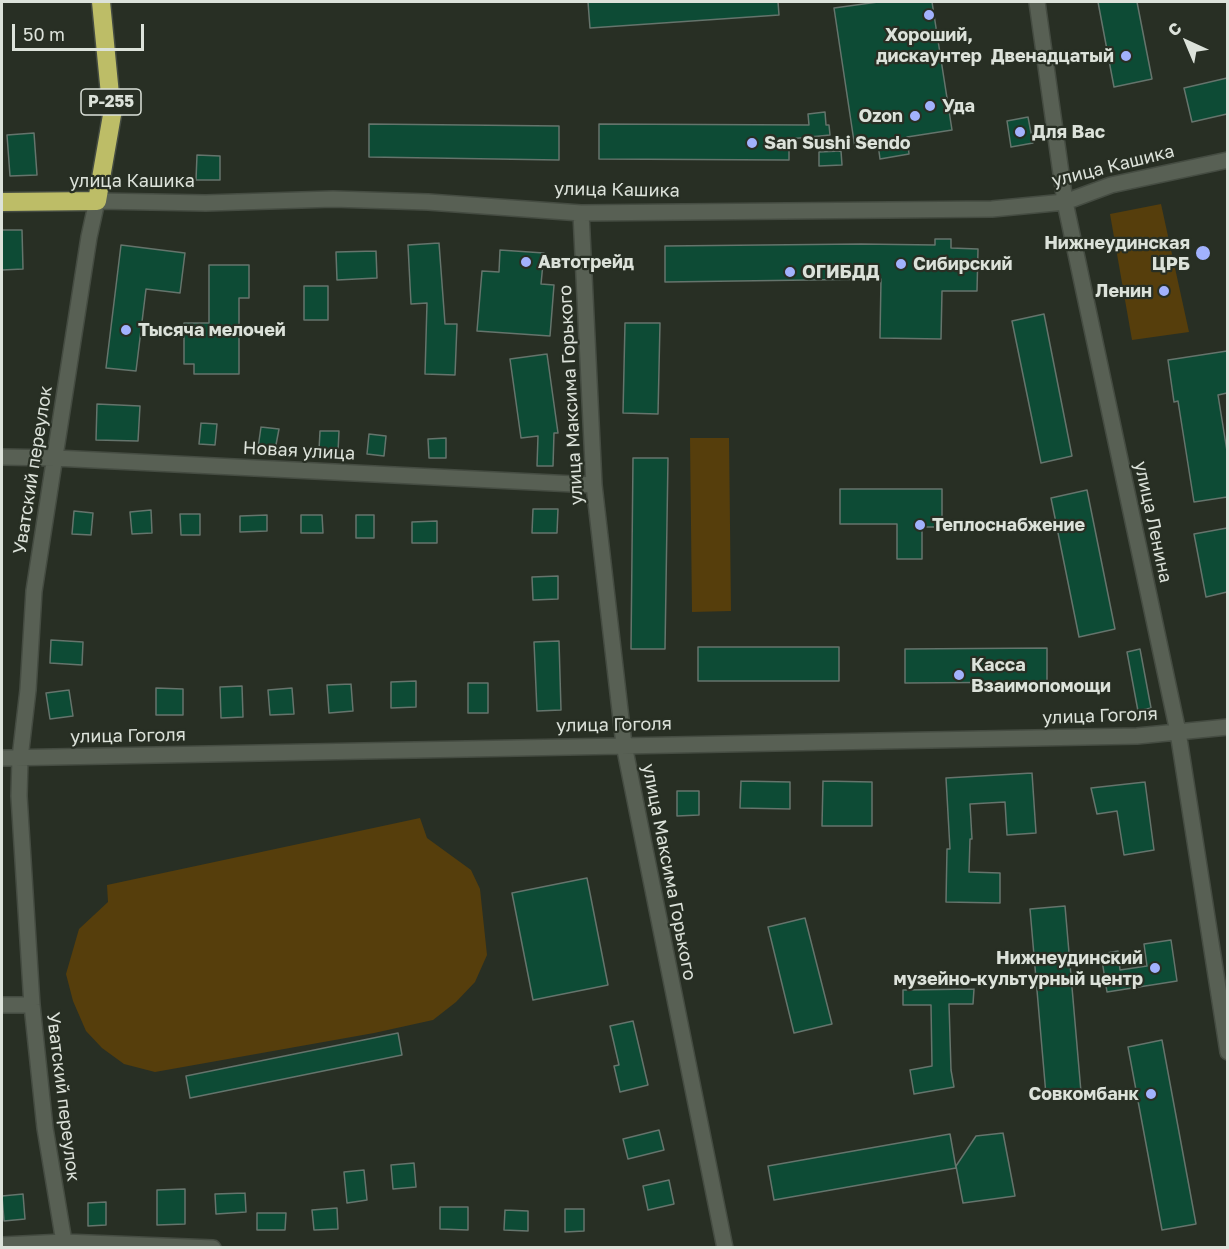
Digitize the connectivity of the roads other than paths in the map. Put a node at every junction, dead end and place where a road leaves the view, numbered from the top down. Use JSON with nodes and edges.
{"nodes":[{"id":1,"x":101,"y":2,"type":"edge"},
{"id":2,"x":1037,"y":2,"type":"edge"},
{"id":3,"x":1227,"y":160,"type":"edge"},
{"id":4,"x":97,"y":201,"type":"junction"},
{"id":5,"x":2,"y":202,"type":"edge"},
{"id":6,"x":1065,"y":202,"type":"junction"},
{"id":7,"x":581,"y":213,"type":"junction"},
{"id":8,"x":2,"y":457,"type":"edge"},
{"id":9,"x":55,"y":458,"type":"junction"},
{"id":10,"x":594,"y":485,"type":"junction"},
{"id":11,"x":1227,"y":727,"type":"edge"},
{"id":12,"x":1178,"y":732,"type":"junction"},
{"id":13,"x":624,"y":745,"type":"junction"},
{"id":14,"x":2,"y":758,"type":"edge"},
{"id":15,"x":20,"y":758,"type":"junction"},
{"id":16,"x":2,"y":1005,"type":"edge"},
{"id":17,"x":32,"y":1005,"type":"junction"},
{"id":18,"x":1227,"y":1052,"type":"edge"},
{"id":19,"x":2,"y":1245,"type":"edge"},
{"id":20,"x":64,"y":1245,"type":"edge"},
{"id":21,"x":213,"y":1248,"type":"edge"},
{"id":22,"x":725,"y":1248,"type":"edge"}],
"edges":[{"from":1,"to":4,"type":"highway","number":"Р-255"},
{"from":2,"to":6,"type":"street","name":"улица Ленина"},
{"from":3,"to":6,"type":"street","name":"улица Кашика"},
{"from":4,"to":5,"type":"highway","name":"улица Кашика"},
{"from":4,"to":7,"type":"street","name":"улица Кашика"},
{"from":4,"to":9,"type":"street","name":"Уватский переулок"},
{"from":6,"to":7,"type":"street","name":"улица Кашика"},
{"from":6,"to":12,"type":"street","name":"улица Ленина"},
{"from":7,"to":10,"type":"street","name":"улица Максима Горького"},
{"from":8,"to":9,"type":"street","name":"Новая улица"},
{"from":9,"to":10,"type":"street","name":"Новая улица"},
{"from":9,"to":15,"type":"street","name":"Уватский переулок"},
{"from":10,"to":13,"type":"street","name":"улица Максима Горького"},
{"from":11,"to":12,"type":"street","name":"улица Гоголя"},
{"from":12,"to":13,"type":"street","name":"улица Гоголя"},
{"from":12,"to":18,"type":"street","name":"улица Ленина"},
{"from":13,"to":15,"type":"street","name":"улица Гоголя"},
{"from":13,"to":22,"type":"street","name":"улица Максима Горького"},
{"from":14,"to":15,"type":"street","name":"улица Гоголя"},
{"from":15,"to":17,"type":"street","name":"Уватский переулок"},
{"from":16,"to":17,"type":"street"},
{"from":17,"to":20,"type":"street","name":"Уватский переулок"},
{"from":19,"to":20,"type":"street"},
{"from":20,"to":21,"type":"street"}]}
